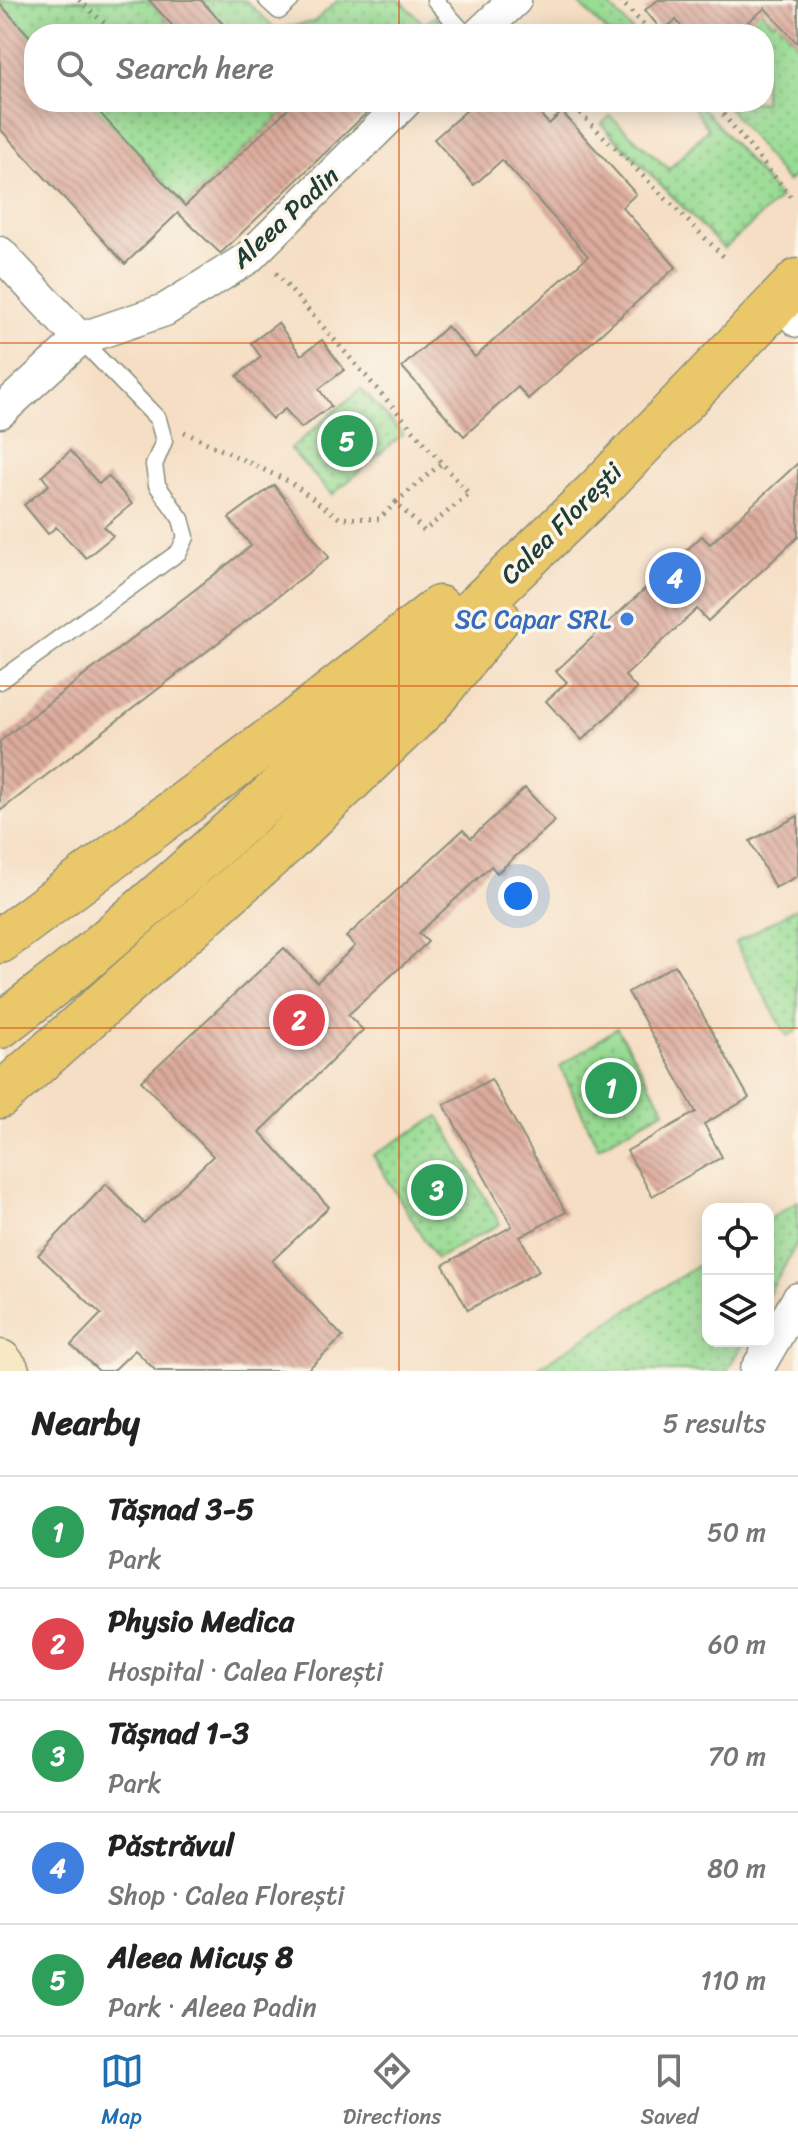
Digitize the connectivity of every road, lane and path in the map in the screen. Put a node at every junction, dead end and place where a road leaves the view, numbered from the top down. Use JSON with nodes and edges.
{"nodes":[{"id":1,"x":79,"y":0,"type":"edge"},
{"id":2,"x":267,"y":0,"type":"edge"},
{"id":3,"x":291,"y":0,"type":"edge"},
{"id":4,"x":435,"y":0,"type":"edge"},
{"id":5,"x":515,"y":0,"type":"edge"},
{"id":6,"x":620,"y":0,"type":"edge"},
{"id":7,"x":105,"y":24,"type":"edge"},
{"id":8,"x":456,"y":24,"type":"edge"},
{"id":9,"x":490,"y":24,"type":"edge"},
{"id":10,"x":643,"y":24,"type":"edge"},
{"id":11,"x":395,"y":112,"type":"edge"},
{"id":12,"x":579,"y":112,"type":"edge"},
{"id":13,"x":721,"y":112,"type":"edge"},
{"id":14,"x":791,"y":197,"type":"dead end"},
{"id":15,"x":255,"y":250,"type":"junction"},
{"id":16,"x":0,"y":253,"type":"edge"},
{"id":17,"x":726,"y":259,"type":"dead end"},
{"id":18,"x":791,"y":301,"type":"edge"},
{"id":19,"x":80,"y":339,"type":"junction"},
{"id":20,"x":0,"y":412,"type":"edge"},
{"id":21,"x":158,"y":419,"type":"junction"},
{"id":22,"x":442,"y":463,"type":"junction"},
{"id":23,"x":598,"y":490,"type":"junction"},
{"id":24,"x":396,"y":502,"type":"junction"},
{"id":25,"x":0,"y":681,"type":"edge"},
{"id":26,"x":0,"y":941,"type":"edge"},
{"id":27,"x":0,"y":1026,"type":"edge"},
{"id":28,"x":0,"y":1096,"type":"edge"},
{"id":29,"x":798,"y":1299,"type":"edge"},
{"id":30,"x":0,"y":1362,"type":"edge"},
{"id":31,"x":7,"y":1371,"type":"edge"},
{"id":32,"x":756,"y":1371,"type":"edge"}],
"edges":[{"from":1,"to":7,"type":"path"},
{"from":2,"to":3,"type":"lane"},
{"from":4,"to":8,"type":"lane"},
{"from":5,"to":9,"type":"street"},
{"from":6,"to":10,"type":"path"},
{"from":11,"to":15,"type":"street","name":"Aleea Padin"},
{"from":12,"to":17,"type":"path"},
{"from":13,"to":14,"type":"path"},
{"from":15,"to":19,"type":"street","name":"Aleea Padin"},
{"from":15,"to":22,"type":"path"},
{"from":16,"to":19,"type":"street"},
{"from":18,"to":23,"type":"main road","name":"Calea Florești"},
{"from":19,"to":20,"type":"street"},
{"from":19,"to":21,"type":"lane"},
{"from":21,"to":24,"type":"path"},
{"from":21,"to":25,"type":"lane"},
{"from":22,"to":24,"type":"path"},
{"from":22,"to":24,"type":"path"},
{"from":23,"to":26,"type":"main road"},
{"from":23,"to":27,"type":"main road","name":"Calea Florești"},
{"from":23,"to":28,"type":"main road"},
{"from":29,"to":32,"type":"street"},
{"from":30,"to":31,"type":"main road"}]}
